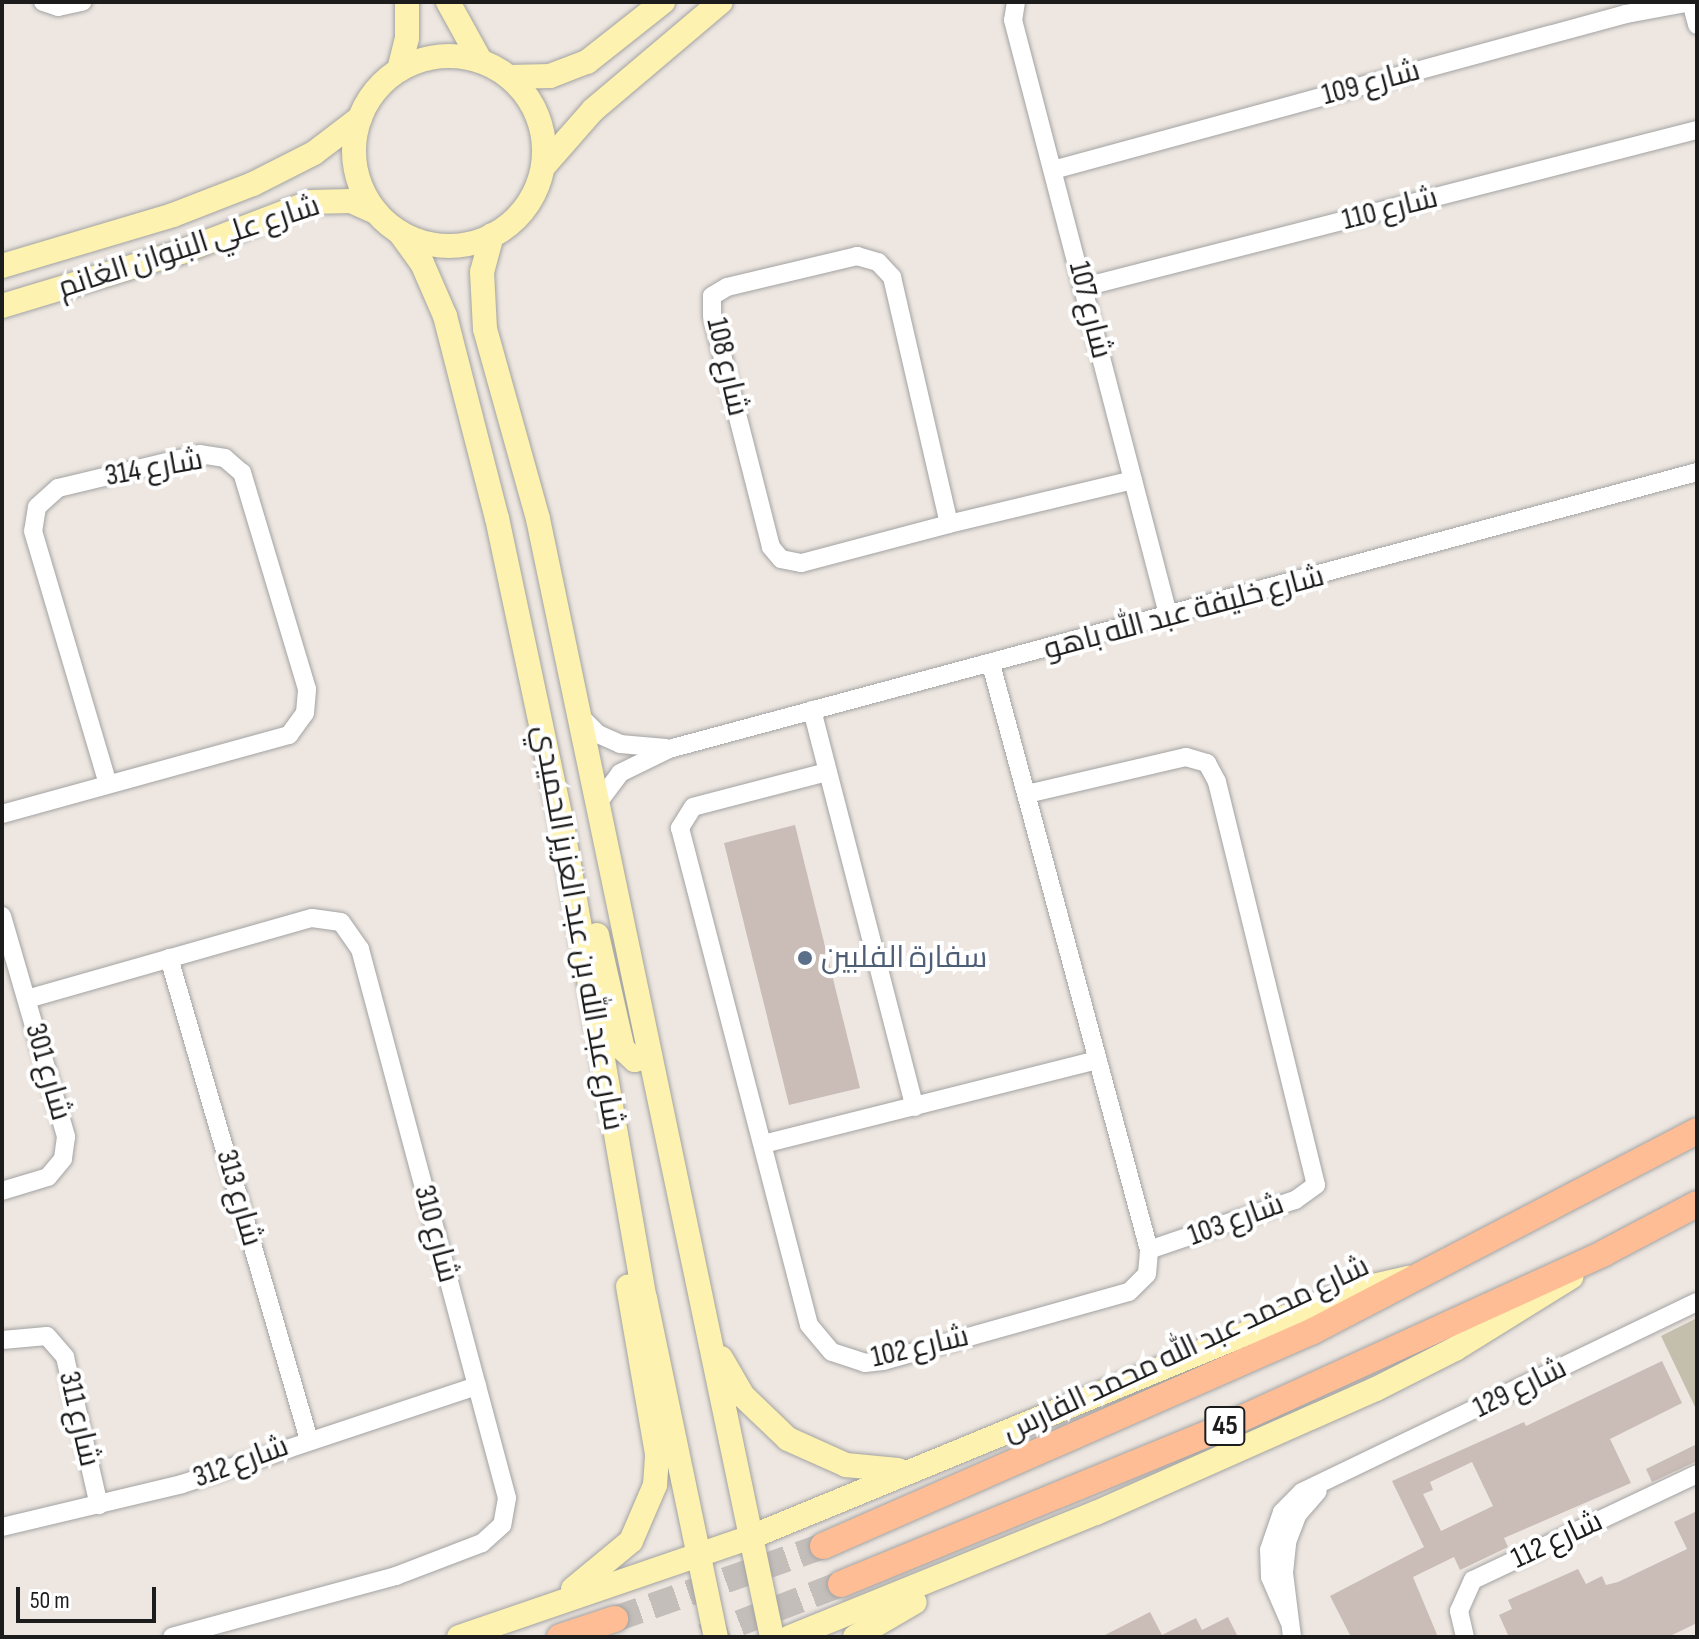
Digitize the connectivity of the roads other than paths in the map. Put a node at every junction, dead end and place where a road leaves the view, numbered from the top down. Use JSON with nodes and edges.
{"nodes":[{"id":1,"x":43,"y":2,"type":"edge"},
{"id":2,"x":82,"y":2,"type":"edge"},
{"id":3,"x":407,"y":2,"type":"edge"},
{"id":4,"x":448,"y":2,"type":"edge"},
{"id":5,"x":663,"y":2,"type":"edge"},
{"id":6,"x":721,"y":2,"type":"edge"},
{"id":7,"x":1016,"y":2,"type":"edge"},
{"id":8,"x":1691,"y":2,"type":"edge"},
{"id":9,"x":1697,"y":25,"type":"edge"},
{"id":10,"x":480,"y":60,"type":"junction"},
{"id":11,"x":399,"y":70,"type":"junction"},
{"id":12,"x":509,"y":77,"type":"junction"},
{"id":13,"x":360,"y":118,"type":"junction"},
{"id":14,"x":1697,"y":130,"type":"edge"},
{"id":15,"x":543,"y":167,"type":"junction"},
{"id":16,"x":1053,"y":170,"type":"junction"},
{"id":17,"x":376,"y":212,"type":"junction"},
{"id":18,"x":400,"y":233,"type":"junction"},
{"id":19,"x":492,"y":235,"type":"junction"},
{"id":20,"x":2,"y":266,"type":"edge"},
{"id":21,"x":1084,"y":287,"type":"junction"},
{"id":22,"x":2,"y":306,"type":"edge"},
{"id":23,"x":1697,"y":472,"type":"edge"},
{"id":24,"x":1133,"y":480,"type":"junction"},
{"id":25,"x":949,"y":524,"type":"junction"},
{"id":26,"x":1169,"y":618,"type":"junction"},
{"id":27,"x":991,"y":664,"type":"junction"},
{"id":28,"x":812,"y":710,"type":"junction"},
{"id":29,"x":577,"y":713,"type":"junction"},
{"id":30,"x":669,"y":749,"type":"junction"},
{"id":31,"x":827,"y":772,"type":"junction"},
{"id":32,"x":108,"y":784,"type":"junction"},
{"id":33,"x":1027,"y":794,"type":"junction"},
{"id":34,"x":597,"y":804,"type":"junction"},
{"id":35,"x":2,"y":814,"type":"edge"},
{"id":36,"x":561,"y":819,"type":"junction"},
{"id":37,"x":2,"y":916,"type":"edge"},
{"id":38,"x":169,"y":958,"type":"junction"},
{"id":39,"x":27,"y":999,"type":"junction"},
{"id":40,"x":649,"y":1056,"type":"junction"},
{"id":41,"x":1098,"y":1060,"type":"junction"},
{"id":42,"x":915,"y":1107,"type":"junction"},
{"id":43,"x":1697,"y":1131,"type":"edge"},
{"id":44,"x":763,"y":1144,"type":"junction"},
{"id":45,"x":625,"y":1188,"type":"junction"},
{"id":46,"x":2,"y":1191,"type":"edge"},
{"id":47,"x":1697,"y":1204,"type":"edge"},
{"id":48,"x":1149,"y":1250,"type":"junction"},
{"id":49,"x":1604,"y":1253,"type":"junction"},
{"id":50,"x":1410,"y":1278,"type":"junction"},
{"id":51,"x":1697,"y":1302,"type":"edge"},
{"id":52,"x":705,"y":1324,"type":"junction"},
{"id":53,"x":2,"y":1340,"type":"edge"},
{"id":54,"x":477,"y":1386,"type":"junction"},
{"id":55,"x":308,"y":1438,"type":"junction"},
{"id":56,"x":908,"y":1470,"type":"junction"},
{"id":57,"x":1697,"y":1474,"type":"edge"},
{"id":58,"x":99,"y":1505,"type":"junction"},
{"id":59,"x":2,"y":1527,"type":"edge"},
{"id":60,"x":751,"y":1537,"type":"junction"},
{"id":61,"x":823,"y":1546,"type":"tunnel mouth"},
{"id":62,"x":700,"y":1556,"type":"junction"},
{"id":63,"x":979,"y":1562,"type":"junction"},
{"id":64,"x":841,"y":1584,"type":"tunnel mouth"},
{"id":65,"x":546,"y":1607,"type":"junction"},
{"id":66,"x":615,"y":1619,"type":"tunnel mouth"},
{"id":67,"x":1290,"y":1629,"type":"edge"},
{"id":68,"x":172,"y":1637,"type":"edge"},
{"id":69,"x":459,"y":1637,"type":"edge"},
{"id":70,"x":560,"y":1637,"type":"edge"},
{"id":71,"x":716,"y":1637,"type":"edge"},
{"id":72,"x":772,"y":1637,"type":"edge"},
{"id":73,"x":790,"y":1637,"type":"edge"},
{"id":74,"x":855,"y":1637,"type":"edge"},
{"id":75,"x":1465,"y":1637,"type":"edge"}],
"edges":[{"from":1,"to":2,"type":"street"},
{"from":3,"to":11,"type":"street"},
{"from":4,"to":10,"type":"street"},
{"from":5,"to":12,"type":"street"},
{"from":6,"to":15,"type":"street"},
{"from":7,"to":16,"type":"street","name":"شارع 107"},
{"from":8,"to":9,"type":"street"},
{"from":8,"to":16,"type":"street","name":"شارع 109"},
{"from":10,"to":11,"type":"street"},
{"from":10,"to":12,"type":"street"},
{"from":11,"to":13,"type":"street"},
{"from":12,"to":15,"type":"street"},
{"from":13,"to":17,"type":"street"},
{"from":13,"to":20,"type":"street","name":"شارع علي البنوان الغانم"},
{"from":14,"to":21,"type":"street","name":"شارع 110"},
{"from":15,"to":19,"type":"street"},
{"from":16,"to":21,"type":"street","name":"شارع 107"},
{"from":17,"to":18,"type":"street"},
{"from":17,"to":22,"type":"street","name":"شارع علي البنوان الغانم"},
{"from":18,"to":19,"type":"street"},
{"from":18,"to":36,"type":"street","name":"شارع عبد الله بن عبد العزيز الحميدي"},
{"from":19,"to":29,"type":"street","name":"شارع عبد الله بن عبد العزيز الحميدي"},
{"from":21,"to":24,"type":"street","name":"شارع 107"},
{"from":23,"to":26,"type":"street","name":"شارع خليفة عبد الله باهو"},
{"from":24,"to":25,"type":"street","name":"شارع 108"},
{"from":24,"to":26,"type":"street","name":"شارع 107"},
{"from":25,"to":25,"type":"street","name":"شارع 108"},
{"from":26,"to":27,"type":"street","name":"شارع خليفة عبد الله باهو"},
{"from":27,"to":28,"type":"street","name":"شارع خليفة عبد الله باهو"},
{"from":27,"to":33,"type":"street","name":"شارع 103"},
{"from":28,"to":30,"type":"street","name":"شارع خليفة عبد الله باهو"},
{"from":28,"to":31,"type":"street"},
{"from":29,"to":30,"type":"street","name":"شارع خليفة عبد الله باهو"},
{"from":29,"to":34,"type":"street","name":"شارع عبد الله بن عبد العزيز الحميدي"},
{"from":30,"to":34,"type":"street","name":"شارع خليفة عبد الله باهو"},
{"from":31,"to":42,"type":"street"},
{"from":31,"to":44,"type":"street","name":"شارع 102"},
{"from":32,"to":32,"type":"street","name":"شارع 314"},
{"from":32,"to":35,"type":"street","name":"شارع 314"},
{"from":33,"to":41,"type":"street","name":"شارع 103"},
{"from":33,"to":48,"type":"street","name":"شارع 103"},
{"from":34,"to":40,"type":"street","name":"شارع عبد الله بن عبد العزيز الحميدي"},
{"from":36,"to":40,"type":"street"},
{"from":36,"to":45,"type":"street","name":"شارع عبد الله بن عبد العزيز الحميدي"},
{"from":37,"to":39,"type":"street","name":"شارع 301"},
{"from":38,"to":39,"type":"street","name":"شارع 310"},
{"from":38,"to":54,"type":"street","name":"شارع 310"},
{"from":38,"to":55,"type":"street","name":"شارع 313"},
{"from":39,"to":46,"type":"street","name":"شارع 301"},
{"from":40,"to":52,"type":"street","name":"شارع عبد الله بن عبد العزيز الحميدي"},
{"from":41,"to":42,"type":"street"},
{"from":41,"to":48,"type":"street","name":"شارع 103"},
{"from":42,"to":44,"type":"street"},
{"from":43,"to":50,"type":"main road","name":"شارع محمد عبد الله محمد الفارس","number":"45"},
{"from":44,"to":48,"type":"street","name":"شارع 102"},
{"from":45,"to":62,"type":"street","name":"شارع عبد الله بن عبد العزيز الحميدي"},
{"from":45,"to":65,"type":"street"},
{"from":47,"to":49,"type":"main road","number":"45"},
{"from":49,"to":63,"type":"street"},
{"from":49,"to":64,"type":"main road","number":"45"},
{"from":50,"to":56,"type":"street"},
{"from":50,"to":61,"type":"main road","name":"شارع محمد عبد الله محمد الفارس","number":"45"},
{"from":51,"to":67,"type":"street","name":"شارع 129"},
{"from":52,"to":56,"type":"street"},
{"from":52,"to":60,"type":"street","name":"شارع عبد الله بن عبد العزيز الحميدي"},
{"from":53,"to":58,"type":"street","name":"شارع 311"},
{"from":54,"to":55,"type":"street","name":"شارع 312"},
{"from":54,"to":68,"type":"street","name":"شارع 310"},
{"from":55,"to":58,"type":"street","name":"شارع 312"},
{"from":56,"to":60,"type":"street"},
{"from":57,"to":75,"type":"street","name":"شارع 112"},
{"from":58,"to":59,"type":"street","name":"شارع 312"},
{"from":60,"to":62,"type":"street"},
{"from":60,"to":72,"type":"street","name":"شارع عبد الله بن عبد العزيز الحميدي"},
{"from":62,"to":65,"type":"street"},
{"from":62,"to":71,"type":"street","name":"شارع عبد الله بن عبد العزيز الحميدي"},
{"from":63,"to":73,"type":"street"},
{"from":63,"to":74,"type":"street"},
{"from":65,"to":69,"type":"street"},
{"from":66,"to":70,"type":"main road"}]}
